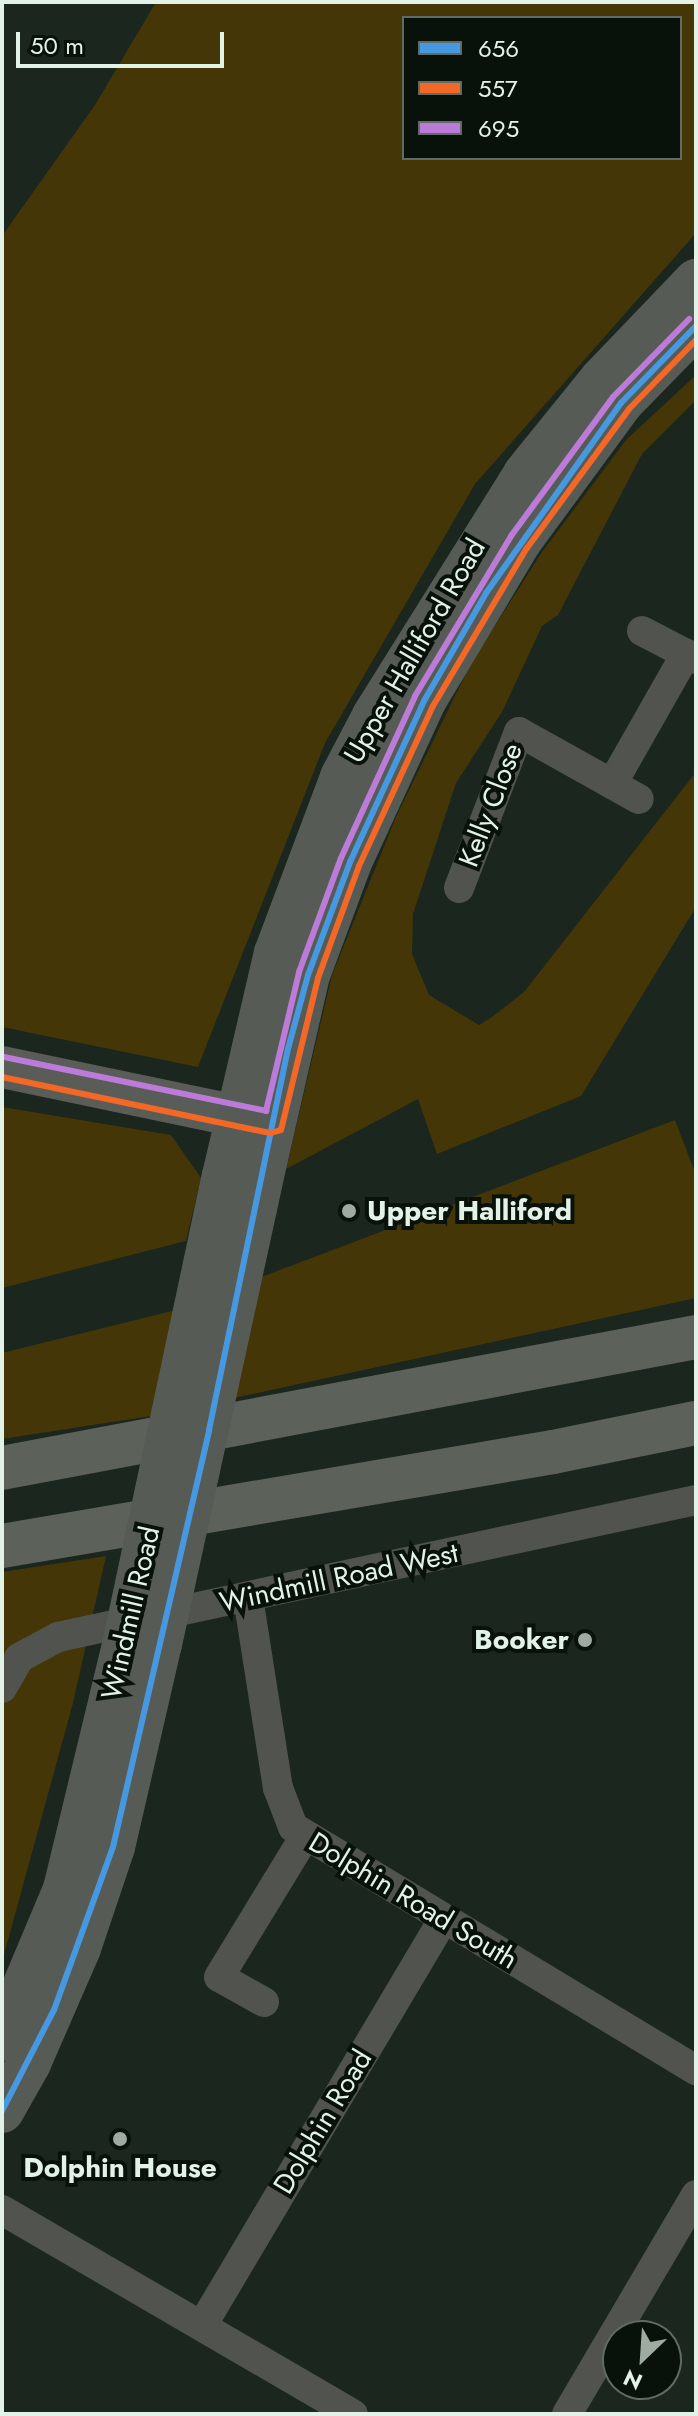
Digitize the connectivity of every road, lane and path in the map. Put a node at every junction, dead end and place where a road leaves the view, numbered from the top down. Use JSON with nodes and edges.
{"nodes":[{"id":1,"x":696,"y":281,"type":"edge"},
{"id":2,"x":696,"y":326,"type":"edge"},
{"id":3,"x":642,"y":631,"type":"dead end"},
{"id":4,"x":691,"y":657,"type":"edge"},
{"id":5,"x":612,"y":784,"type":"junction"},
{"id":6,"x":639,"y":799,"type":"dead end"},
{"id":7,"x":459,"y":888,"type":"dead end"},
{"id":8,"x":2,"y":1067,"type":"edge"},
{"id":9,"x":259,"y":1132,"type":"junction"},
{"id":10,"x":224,"y":1176,"type":"joint"},
{"id":11,"x":696,"y":1337,"type":"edge"},
{"id":12,"x":696,"y":1423,"type":"edge"},
{"id":13,"x":2,"y":1468,"type":"edge"},
{"id":14,"x":696,"y":1500,"type":"edge"},
{"id":15,"x":2,"y":1546,"type":"edge"},
{"id":16,"x":248,"y":1597,"type":"junction"},
{"id":17,"x":141,"y":1647,"type":"junction"},
{"id":18,"x":2,"y":1688,"type":"edge"},
{"id":19,"x":304,"y":1838,"type":"junction"},
{"id":20,"x":443,"y":1919,"type":"junction"},
{"id":21,"x":264,"y":2002,"type":"dead end"},
{"id":22,"x":2,"y":2039,"type":"edge"},
{"id":23,"x":696,"y":2070,"type":"edge"},
{"id":24,"x":2,"y":2111,"type":"edge"},
{"id":25,"x":696,"y":2195,"type":"edge"},
{"id":26,"x":2,"y":2210,"type":"edge"},
{"id":27,"x":203,"y":2324,"type":"junction"},
{"id":28,"x":353,"y":2414,"type":"edge"},
{"id":29,"x":567,"y":2414,"type":"edge"}],
"edges":[{"from":1,"to":9,"type":"main road","name":"Upper Halliford Road"},
{"from":2,"to":9,"type":"main road","name":"Upper Halliford Road"},
{"from":3,"to":4,"type":"street"},
{"from":4,"to":5,"type":"street"},
{"from":5,"to":6,"type":"street","name":"Kelly Close"},
{"from":5,"to":7,"type":"street","name":"Kelly Close"},
{"from":8,"to":9,"type":"street"},
{"from":9,"to":10,"type":"main road","name":"Upper Halliford Road"},
{"from":9,"to":17,"type":"main road","name":"Windmill Road","bridge":true},
{"from":10,"to":17,"type":"main road","name":"Windmill Road","bridge":true},
{"from":11,"to":13,"type":"highway"},
{"from":12,"to":15,"type":"highway"},
{"from":14,"to":16,"type":"street","name":"Windmill Road West"},
{"from":16,"to":18,"type":"street","name":"Windmill Road West"},
{"from":16,"to":19,"type":"street","name":"Dolphin Road South"},
{"from":17,"to":22,"type":"main road","name":"Windmill Road"},
{"from":17,"to":24,"type":"main road","name":"Windmill Road"},
{"from":19,"to":20,"type":"street","name":"Dolphin Road South"},
{"from":19,"to":21,"type":"street"},
{"from":20,"to":23,"type":"street","name":"Dolphin Road South"},
{"from":20,"to":27,"type":"street","name":"Dolphin Road"},
{"from":25,"to":29,"type":"street"},
{"from":26,"to":27,"type":"street"},
{"from":27,"to":28,"type":"street"}]}
